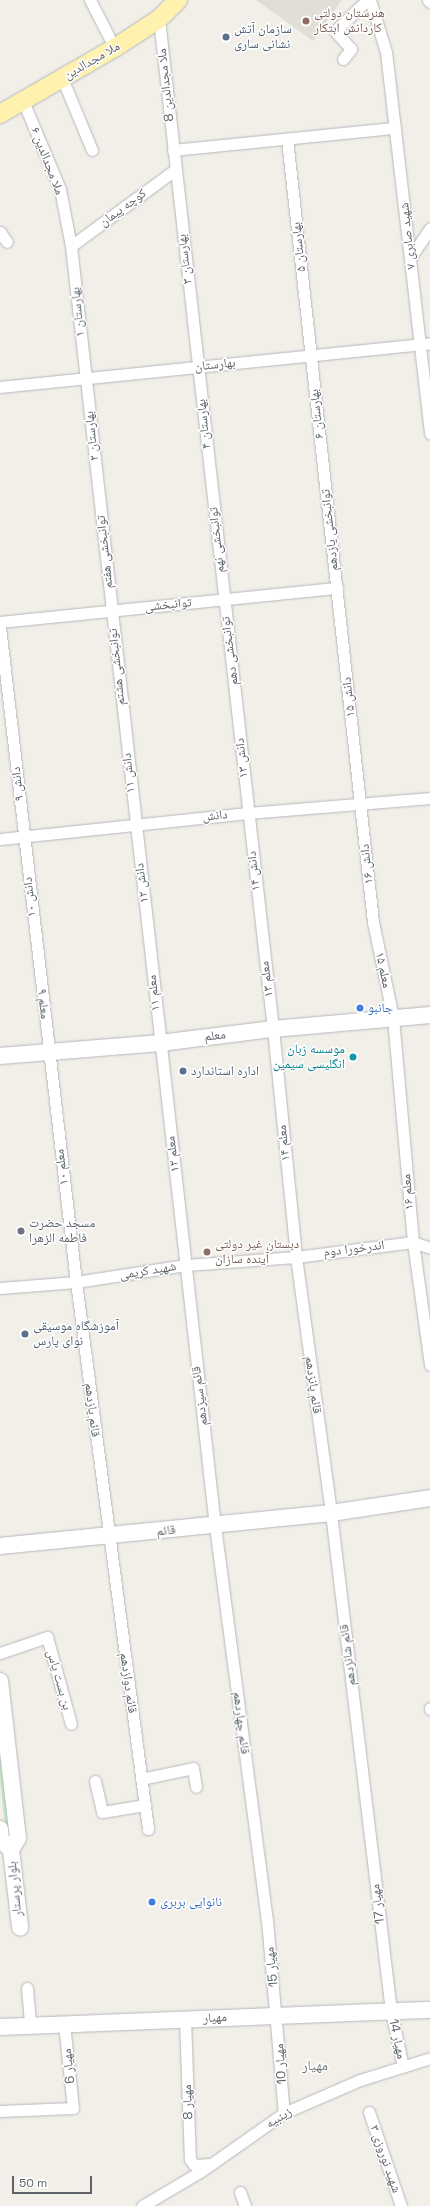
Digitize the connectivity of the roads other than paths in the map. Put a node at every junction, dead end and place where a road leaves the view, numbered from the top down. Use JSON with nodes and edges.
{"nodes":[{"id":1,"x":90,"y":0,"type":"edge"},
{"id":2,"x":161,"y":0,"type":"edge"},
{"id":3,"x":178,"y":0,"type":"edge"},
{"id":4,"x":369,"y":0,"type":"edge"},
{"id":5,"x":159,"y":19,"type":"junction"},
{"id":6,"x":107,"y":45,"type":"junction"},
{"id":7,"x":343,"y":59,"type":"dead end"},
{"id":8,"x":62,"y":78,"type":"junction"},
{"id":9,"x":23,"y":101,"type":"junction"},
{"id":10,"x":0,"y":103,"type":"edge"},
{"id":11,"x":0,"y":114,"type":"edge"},
{"id":12,"x":395,"y":128,"type":"junction"},
{"id":13,"x":287,"y":139,"type":"junction"},
{"id":14,"x":92,"y":150,"type":"dead end"},
{"id":15,"x":173,"y":150,"type":"junction"},
{"id":16,"x":175,"y":170,"type":"junction"},
{"id":17,"x":430,"y":228,"type":"edge"},
{"id":18,"x":0,"y":232,"type":"edge"},
{"id":19,"x":7,"y":242,"type":"dead end"},
{"id":20,"x":71,"y":246,"type":"junction"},
{"id":21,"x":410,"y":258,"type":"junction"},
{"id":22,"x":425,"y":344,"type":"edge"},
{"id":23,"x":311,"y":355,"type":"junction"},
{"id":24,"x":198,"y":367,"type":"junction"},
{"id":25,"x":86,"y":378,"type":"junction"},
{"id":26,"x":0,"y":387,"type":"edge"},
{"id":27,"x":430,"y":433,"type":"edge"},
{"id":28,"x":324,"y":472,"type":"joint"},
{"id":29,"x":210,"y":481,"type":"joint"},
{"id":30,"x":98,"y":493,"type":"joint"},
{"id":31,"x":337,"y":588,"type":"junction"},
{"id":32,"x":224,"y":599,"type":"junction"},
{"id":33,"x":111,"y":611,"type":"junction"},
{"id":34,"x":0,"y":622,"type":"edge"},
{"id":35,"x":0,"y":627,"type":"edge"},
{"id":36,"x":236,"y":703,"type":"joint"},
{"id":37,"x":124,"y":723,"type":"joint"},
{"id":38,"x":430,"y":798,"type":"edge"},
{"id":39,"x":360,"y":805,"type":"junction"},
{"id":40,"x":248,"y":813,"type":"junction"},
{"id":41,"x":135,"y":824,"type":"junction"},
{"id":42,"x":24,"y":837,"type":"junction"},
{"id":43,"x":0,"y":839,"type":"edge"},
{"id":44,"x":373,"y":922,"type":"joint"},
{"id":45,"x":261,"y":929,"type":"joint"},
{"id":46,"x":149,"y":942,"type":"joint"},
{"id":47,"x":37,"y":958,"type":"joint"},
{"id":48,"x":430,"y":1015,"type":"edge"},
{"id":49,"x":393,"y":1018,"type":"junction"},
{"id":50,"x":273,"y":1029,"type":"junction"},
{"id":51,"x":160,"y":1044,"type":"junction"},
{"id":52,"x":48,"y":1051,"type":"junction"},
{"id":53,"x":0,"y":1056,"type":"edge"},
{"id":54,"x":413,"y":1242,"type":"junction"},
{"id":55,"x":430,"y":1248,"type":"edge"},
{"id":56,"x":296,"y":1257,"type":"junction"},
{"id":57,"x":186,"y":1266,"type":"junction"},
{"id":58,"x":76,"y":1282,"type":"junction"},
{"id":59,"x":0,"y":1288,"type":"edge"},
{"id":60,"x":430,"y":1365,"type":"edge"},
{"id":61,"x":430,"y":1498,"type":"edge"},
{"id":62,"x":331,"y":1514,"type":"junction"},
{"id":63,"x":216,"y":1526,"type":"junction"},
{"id":64,"x":109,"y":1537,"type":"junction"},
{"id":65,"x":0,"y":1546,"type":"edge"},
{"id":66,"x":0,"y":1653,"type":"edge"},
{"id":67,"x":0,"y":1681,"type":"edge"},
{"id":68,"x":71,"y":1724,"type":"dead end"},
{"id":69,"x":141,"y":1779,"type":"junction"},
{"id":70,"x":95,"y":1781,"type":"dead end"},
{"id":71,"x":196,"y":1787,"type":"dead end"},
{"id":72,"x":365,"y":1796,"type":"joint"},
{"id":73,"x":145,"y":1805,"type":"junction"},
{"id":74,"x":0,"y":1829,"type":"edge"},
{"id":75,"x":148,"y":1829,"type":"dead end"},
{"id":76,"x":8,"y":1855,"type":"edge"},
{"id":77,"x":267,"y":1920,"type":"joint"},
{"id":78,"x":20,"y":1927,"type":"dead end"},
{"id":79,"x":27,"y":1988,"type":"dead end"},
{"id":80,"x":430,"y":2010,"type":"edge"},
{"id":81,"x":392,"y":2011,"type":"junction"},
{"id":82,"x":277,"y":2015,"type":"junction"},
{"id":83,"x":185,"y":2019,"type":"junction"},
{"id":84,"x":64,"y":2024,"type":"junction"},
{"id":85,"x":30,"y":2026,"type":"junction"},
{"id":86,"x":0,"y":2027,"type":"edge"},
{"id":87,"x":430,"y":2058,"type":"edge"},
{"id":88,"x":403,"y":2067,"type":"junction"},
{"id":89,"x":0,"y":2111,"type":"edge"},
{"id":90,"x":369,"y":2112,"type":"dead end"},
{"id":91,"x":284,"y":2113,"type":"junction"},
{"id":92,"x":213,"y":2164,"type":"junction"},
{"id":93,"x":240,"y":2192,"type":"dead end"},
{"id":94,"x":142,"y":2206,"type":"edge"},
{"id":95,"x":245,"y":2206,"type":"edge"},
{"id":96,"x":401,"y":2206,"type":"edge"}],
"edges":[{"from":1,"to":6,"type":"street"},
{"from":2,"to":6,"type":"main road","name":"ملا مجدالدین"},
{"from":3,"to":5,"type":"main road","name":"ملا مجدالدین"},
{"from":4,"to":7,"type":"street"},
{"from":4,"to":12,"type":"street","name":"شهید صابری ٧"},
{"from":5,"to":6,"type":"main road","name":"ملا مجدالدین"},
{"from":5,"to":15,"type":"street","name":"ملا مجدالدین 8"},
{"from":6,"to":8,"type":"main road","name":"ملا مجدالدین"},
{"from":6,"to":10,"type":"main road","name":"ملا مجدالدین"},
{"from":8,"to":9,"type":"main road","name":"ملا مجدالدین"},
{"from":8,"to":14,"type":"street"},
{"from":9,"to":11,"type":"main road","name":"ملا مجدالدین"},
{"from":9,"to":20,"type":"street","name":"ملا مجدالدین ۶"},
{"from":12,"to":13,"type":"street"},
{"from":12,"to":21,"type":"street","name":"شهید صابری ٧"},
{"from":13,"to":15,"type":"street"},
{"from":13,"to":23,"type":"street","name":"بهارستان ۵"},
{"from":15,"to":16,"type":"street","name":"بهارستان ٣"},
{"from":16,"to":20,"type":"street","name":"کوچه پیمان"},
{"from":16,"to":24,"type":"street","name":"بهارستان ٣"},
{"from":17,"to":21,"type":"street"},
{"from":18,"to":19,"type":"street"},
{"from":20,"to":25,"type":"street","name":"بهارستان ١"},
{"from":21,"to":22,"type":"street","name":"شهید صابری ٧"},
{"from":22,"to":23,"type":"street","name":"بهارستان"},
{"from":22,"to":27,"type":"street","name":"شهید صابری ٧"},
{"from":23,"to":24,"type":"street","name":"بهارستان"},
{"from":23,"to":28,"type":"street","name":"بهارستان ۶"},
{"from":24,"to":25,"type":"street","name":"بهارستان"},
{"from":24,"to":29,"type":"street","name":"بهارستان ۴"},
{"from":25,"to":26,"type":"street","name":"بهارستان"},
{"from":25,"to":30,"type":"street","name":"بهارستان ٢"},
{"from":28,"to":31,"type":"street","name":"توانبخشی یازدهم"},
{"from":29,"to":32,"type":"street","name":"توانبخشی نهم"},
{"from":30,"to":33,"type":"street","name":"توانبخشی هفتم"},
{"from":31,"to":32,"type":"street","name":"توانبخشی"},
{"from":31,"to":39,"type":"street","name":"دانش ۱۵"},
{"from":32,"to":33,"type":"street","name":"توانبخشی"},
{"from":32,"to":36,"type":"street","name":"توانبخشی دهم"},
{"from":33,"to":34,"type":"street","name":"توانبخشی"},
{"from":33,"to":37,"type":"street","name":"توانبخشی هشتم"},
{"from":35,"to":42,"type":"street","name":"دانش ۹"},
{"from":36,"to":40,"type":"street","name":"دانش ۱۳"},
{"from":37,"to":41,"type":"street","name":"دانش ۱۱"},
{"from":38,"to":39,"type":"street","name":"دانش"},
{"from":39,"to":40,"type":"street","name":"دانش"},
{"from":39,"to":44,"type":"street","name":"دانش ۱۶"},
{"from":40,"to":41,"type":"street","name":"دانش"},
{"from":40,"to":45,"type":"street","name":"دانش ۱۴"},
{"from":41,"to":42,"type":"street","name":"دانش"},
{"from":41,"to":46,"type":"street","name":"دانش ۱۲"},
{"from":42,"to":43,"type":"street","name":"دانش"},
{"from":42,"to":47,"type":"street","name":"دانش ۱۰"},
{"from":44,"to":49,"type":"street","name":"معلم ۱۵"},
{"from":45,"to":50,"type":"street","name":"معلم ١٣"},
{"from":46,"to":51,"type":"street","name":"معلم ١١"},
{"from":47,"to":52,"type":"street","name":"معلم ٩"},
{"from":48,"to":49,"type":"street","name":"معلم"},
{"from":49,"to":50,"type":"street","name":"معلم"},
{"from":49,"to":54,"type":"street","name":"معلم ۱۶"},
{"from":50,"to":51,"type":"street","name":"معلم"},
{"from":50,"to":56,"type":"street","name":"معلم ۱۴"},
{"from":51,"to":52,"type":"street","name":"معلم"},
{"from":51,"to":57,"type":"street","name":"معلم ١٢"},
{"from":52,"to":53,"type":"street","name":"معلم"},
{"from":52,"to":58,"type":"street","name":"معلم ١٠"},
{"from":54,"to":55,"type":"street"},
{"from":54,"to":56,"type":"street","name":"اندرخورا دوم"},
{"from":54,"to":60,"type":"street","name":"معلم ۱۶"},
{"from":56,"to":57,"type":"street","name":"شهید کریمی"},
{"from":56,"to":62,"type":"street","name":"قائم پانزدهم"},
{"from":57,"to":58,"type":"street","name":"شهید کریمی"},
{"from":57,"to":63,"type":"street","name":"قائم سیزدهم"},
{"from":58,"to":59,"type":"street","name":"شهید کریمی"},
{"from":58,"to":64,"type":"street","name":"قائم یازدهم"},
{"from":61,"to":62,"type":"street","name":"قائم"},
{"from":62,"to":63,"type":"street","name":"قائم"},
{"from":62,"to":72,"type":"street","name":"قائم شانزدهم"},
{"from":63,"to":64,"type":"street","name":"قائم"},
{"from":63,"to":77,"type":"street","name":"قائم چهاردهم"},
{"from":64,"to":65,"type":"street","name":"قائم"},
{"from":64,"to":69,"type":"street","name":"قائم دوازدهم"},
{"from":66,"to":68,"type":"street","name":"بن بست یاس"},
{"from":67,"to":76,"type":"street","name":"بلوار پرستار"},
{"from":69,"to":71,"type":"street"},
{"from":69,"to":73,"type":"street","name":"قائم دوازدهم"},
{"from":70,"to":73,"type":"street"},
{"from":72,"to":81,"type":"street","name":"مهیار 17"},
{"from":73,"to":75,"type":"street","name":"قائم دوازدهم"},
{"from":74,"to":76,"type":"street","name":"بلوار پرستار"},
{"from":76,"to":78,"type":"street","name":"بلوار پرستار"},
{"from":77,"to":82,"type":"street","name":"مهیار 15"},
{"from":79,"to":85,"type":"street"},
{"from":80,"to":81,"type":"street","name":"مهیار"},
{"from":81,"to":82,"type":"street","name":"مهیار"},
{"from":81,"to":88,"type":"street","name":"مهیار 14"},
{"from":82,"to":83,"type":"street","name":"مهیار"},
{"from":82,"to":91,"type":"street","name":"مهیار 10"},
{"from":83,"to":84,"type":"street","name":"مهیار"},
{"from":83,"to":92,"type":"street","name":"مهیار 8"},
{"from":84,"to":85,"type":"street","name":"مهیار"},
{"from":84,"to":89,"type":"street","name":"مهیار 6"},
{"from":85,"to":86,"type":"street","name":"مهیار"},
{"from":87,"to":88,"type":"street","name":"زینبیه"},
{"from":88,"to":91,"type":"street","name":"زینبیه"},
{"from":90,"to":96,"type":"street","name":"شهید نوروزی ۳"},
{"from":91,"to":92,"type":"street","name":"زینبیه"},
{"from":92,"to":94,"type":"street","name":"زینبیه"},
{"from":93,"to":95,"type":"street"}]}
